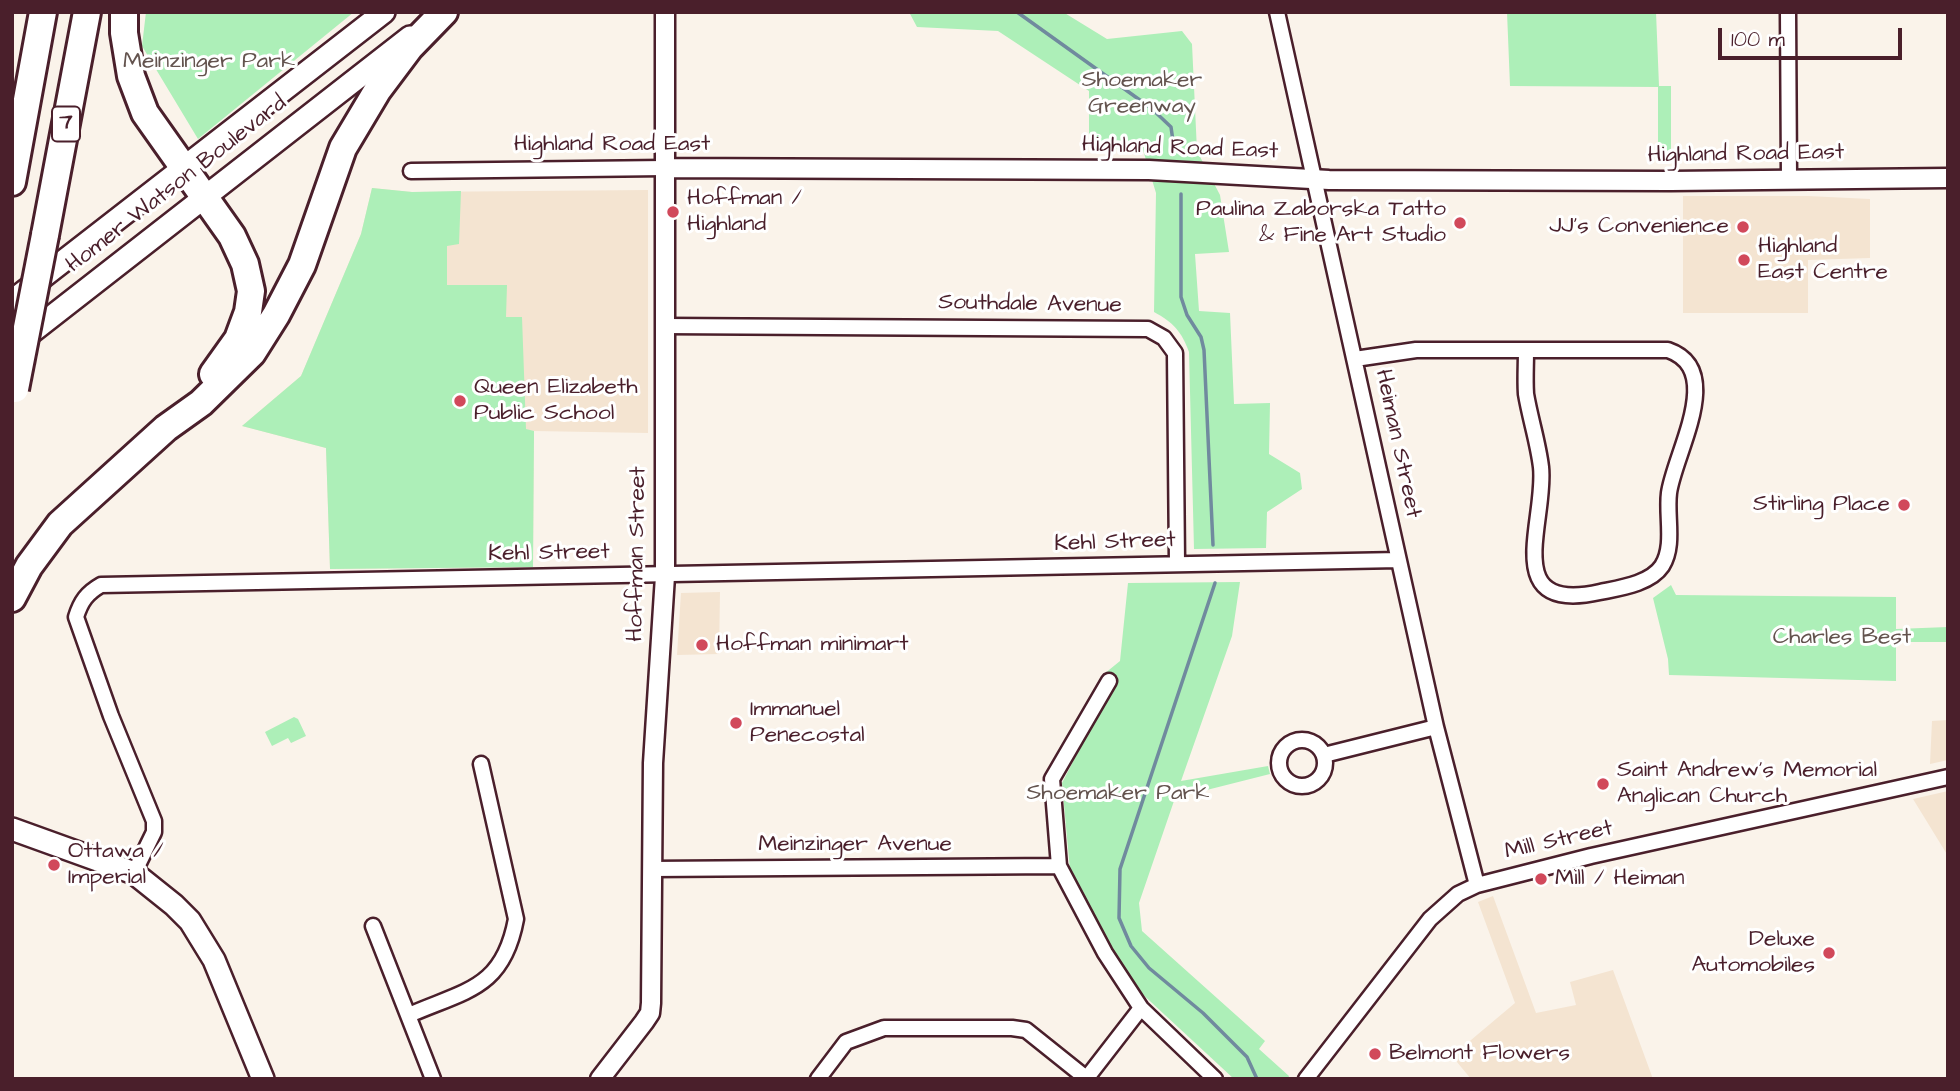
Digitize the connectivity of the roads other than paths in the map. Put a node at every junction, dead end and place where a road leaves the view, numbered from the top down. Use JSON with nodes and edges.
{"nodes":[{"id":1,"x":43,"y":12,"type":"edge"},
{"id":2,"x":87,"y":12,"type":"edge"},
{"id":3,"x":124,"y":12,"type":"edge"},
{"id":4,"x":384,"y":12,"type":"edge"},
{"id":5,"x":443,"y":12,"type":"edge"},
{"id":6,"x":665,"y":12,"type":"edge"},
{"id":7,"x":1276,"y":12,"type":"edge"},
{"id":8,"x":1788,"y":12,"type":"edge"},
{"id":9,"x":191,"y":162,"type":"junction"},
{"id":10,"x":665,"y":168,"type":"junction"},
{"id":11,"x":411,"y":171,"type":"dead end"},
{"id":12,"x":1789,"y":178,"type":"junction"},
{"id":13,"x":1948,"y":178,"type":"edge"},
{"id":14,"x":1315,"y":180,"type":"junction"},
{"id":15,"x":12,"y":182,"type":"edge"},
{"id":16,"x":203,"y":198,"type":"junction"},
{"id":17,"x":12,"y":301,"type":"edge"},
{"id":18,"x":664,"y":326,"type":"junction"},
{"id":19,"x":12,"y":348,"type":"edge"},
{"id":20,"x":1526,"y":351,"type":"junction"},
{"id":21,"x":1355,"y":359,"type":"junction"},
{"id":22,"x":14,"y":398,"type":"edge"},
{"id":23,"x":166,"y":428,"type":"junction"},
{"id":24,"x":1399,"y":560,"type":"junction"},
{"id":25,"x":1177,"y":563,"type":"junction"},
{"id":26,"x":665,"y":576,"type":"junction"},
{"id":27,"x":12,"y":598,"type":"edge"},
{"id":28,"x":1109,"y":681,"type":"dead end"},
{"id":29,"x":1436,"y":727,"type":"junction"},
{"id":30,"x":1324,"y":755,"type":"dead end"},
{"id":31,"x":481,"y":764,"type":"dead end"},
{"id":32,"x":1948,"y":777,"type":"edge"},
{"id":33,"x":12,"y":830,"type":"edge"},
{"id":34,"x":1059,"y":866,"type":"junction"},
{"id":35,"x":651,"y":869,"type":"junction"},
{"id":36,"x":134,"y":873,"type":"junction"},
{"id":37,"x":1477,"y":885,"type":"junction"},
{"id":38,"x":373,"y":926,"type":"dead end"},
{"id":39,"x":1141,"y":1008,"type":"junction"},
{"id":40,"x":409,"y":1015,"type":"junction"},
{"id":41,"x":263,"y":1079,"type":"edge"},
{"id":42,"x":433,"y":1079,"type":"edge"},
{"id":43,"x":600,"y":1079,"type":"edge"},
{"id":44,"x":818,"y":1079,"type":"edge"},
{"id":45,"x":1086,"y":1079,"type":"edge"},
{"id":46,"x":1216,"y":1079,"type":"edge"},
{"id":47,"x":1306,"y":1079,"type":"edge"}],
"edges":[{"from":1,"to":15,"type":"highway","number":"7"},
{"from":2,"to":22,"type":"highway","number":"7","bridge":true},
{"from":3,"to":9,"type":"highway"},
{"from":4,"to":9,"type":"main road","name":"Homer Watson Boulevard"},
{"from":5,"to":16,"type":"main road","name":"Homer Watson Boulevard"},
{"from":5,"to":23,"type":"highway"},
{"from":6,"to":10,"type":"street","name":"Hoffman Street"},
{"from":7,"to":14,"type":"street","name":"Heiman Street"},
{"from":8,"to":12,"type":"street"},
{"from":9,"to":16,"type":"highway"},
{"from":9,"to":17,"type":"main road","name":"Homer Watson Boulevard"},
{"from":10,"to":11,"type":"street","name":"Highland Road East"},
{"from":10,"to":14,"type":"street","name":"Highland Road East"},
{"from":10,"to":18,"type":"street","name":"Hoffman Street"},
{"from":12,"to":13,"type":"street","name":"Highland Road East"},
{"from":12,"to":14,"type":"street","name":"Highland Road East"},
{"from":14,"to":21,"type":"street","name":"Heiman Street"},
{"from":16,"to":19,"type":"main road","name":"Homer Watson Boulevard"},
{"from":16,"to":23,"type":"highway"},
{"from":18,"to":25,"type":"street","name":"Southdale Avenue"},
{"from":18,"to":26,"type":"street","name":"Hoffman Street"},
{"from":20,"to":20,"type":"street"},
{"from":20,"to":21,"type":"street"},
{"from":21,"to":24,"type":"street","name":"Heiman Street"},
{"from":23,"to":27,"type":"highway"},
{"from":24,"to":25,"type":"street","name":"Kehl Street"},
{"from":24,"to":29,"type":"street","name":"Heiman Street"},
{"from":25,"to":26,"type":"street","name":"Kehl Street"},
{"from":26,"to":35,"type":"street","name":"Hoffman Street"},
{"from":26,"to":36,"type":"street","name":"Kehl Street"},
{"from":28,"to":34,"type":"street"},
{"from":29,"to":30,"type":"street"},
{"from":29,"to":37,"type":"street","name":"Heiman Street"},
{"from":31,"to":40,"type":"street"},
{"from":32,"to":37,"type":"street","name":"Mill Street"},
{"from":33,"to":36,"type":"main road"},
{"from":34,"to":35,"type":"street","name":"Meinzinger Avenue"},
{"from":34,"to":39,"type":"street"},
{"from":35,"to":43,"type":"street","name":"Hoffman Street"},
{"from":36,"to":41,"type":"main road"},
{"from":37,"to":47,"type":"street","name":"Mill Street"},
{"from":38,"to":40,"type":"street"},
{"from":39,"to":45,"type":"street"},
{"from":39,"to":46,"type":"street"},
{"from":40,"to":42,"type":"street"},
{"from":44,"to":45,"type":"street"}]}
